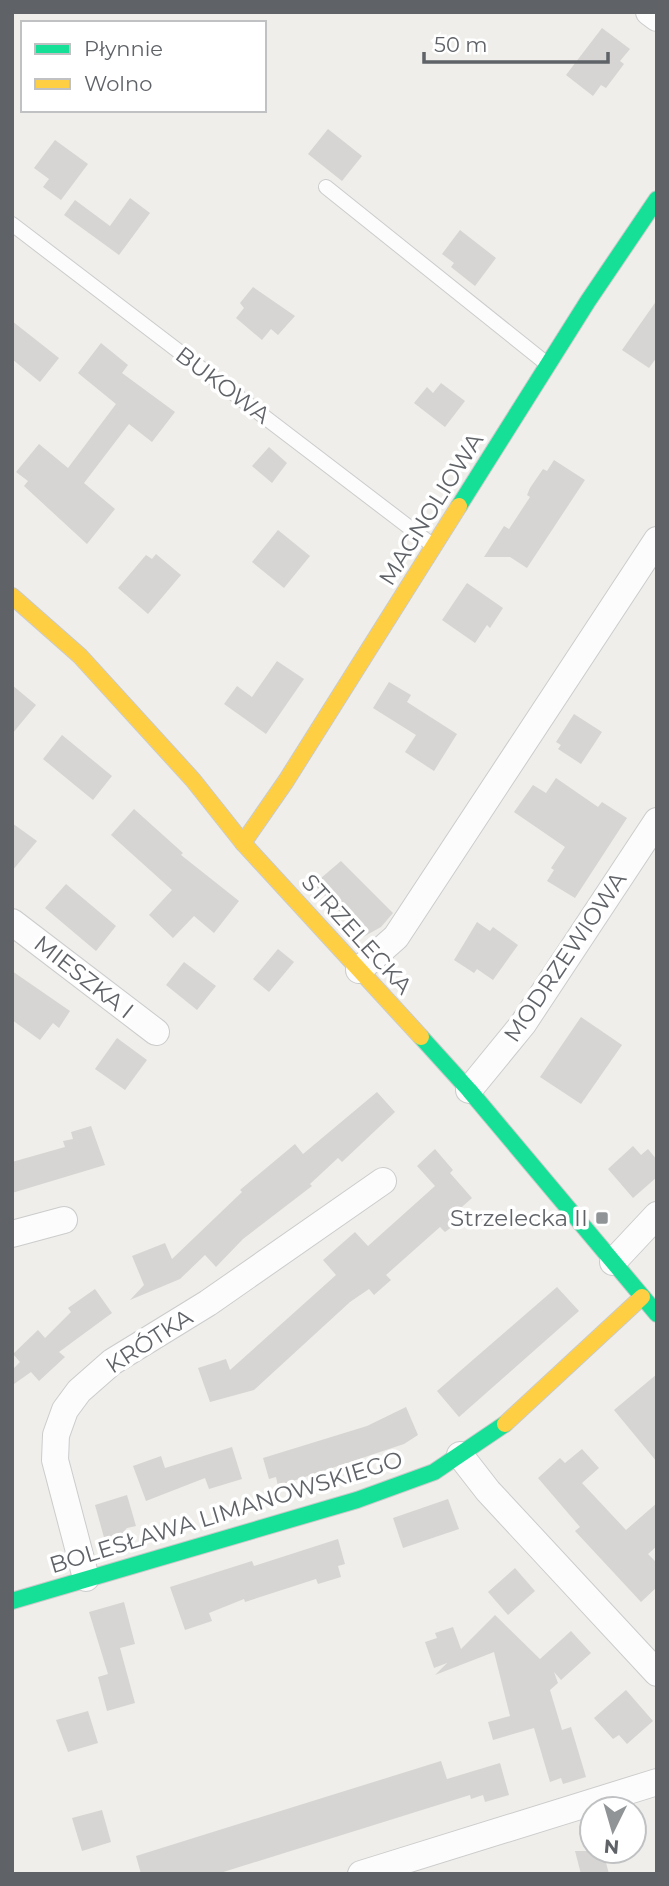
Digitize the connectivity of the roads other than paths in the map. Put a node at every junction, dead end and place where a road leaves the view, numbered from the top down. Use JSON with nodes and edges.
{"nodes":[{"id":1,"x":649,"y":12,"type":"edge"},
{"id":2,"x":657,"y":18,"type":"edge"},
{"id":3,"x":327,"y":187,"type":"dead end"},
{"id":4,"x":657,"y":199,"type":"edge"},
{"id":5,"x":12,"y":224,"type":"edge"},
{"id":6,"x":548,"y":365,"type":"junction"},
{"id":7,"x":657,"y":540,"type":"edge"},
{"id":8,"x":434,"y":546,"type":"junction"},
{"id":9,"x":12,"y":596,"type":"edge"},
{"id":10,"x":657,"y":821,"type":"edge"},
{"id":11,"x":243,"y":843,"type":"junction"},
{"id":12,"x":12,"y":922,"type":"edge"},
{"id":13,"x":359,"y":970,"type":"junction"},
{"id":14,"x":156,"y":1032,"type":"dead end"},
{"id":15,"x":469,"y":1090,"type":"junction"},
{"id":16,"x":383,"y":1181,"type":"dead end"},
{"id":17,"x":657,"y":1215,"type":"edge"},
{"id":18,"x":64,"y":1220,"type":"dead end"},
{"id":19,"x":12,"y":1234,"type":"edge"},
{"id":20,"x":613,"y":1262,"type":"junction"},
{"id":21,"x":642,"y":1297,"type":"junction"},
{"id":22,"x":657,"y":1314,"type":"edge"},
{"id":23,"x":460,"y":1455,"type":"junction"},
{"id":24,"x":86,"y":1578,"type":"junction"},
{"id":25,"x":12,"y":1601,"type":"edge"},
{"id":26,"x":657,"y":1673,"type":"edge"},
{"id":27,"x":657,"y":1782,"type":"edge"},
{"id":28,"x":361,"y":1874,"type":"edge"}],
"edges":[{"from":1,"to":2,"type":"street"},
{"from":3,"to":6,"type":"lane"},
{"from":4,"to":6,"type":"street","name":"MAGNOLIOWA"},
{"from":5,"to":8,"type":"lane","name":"BUKOWA"},
{"from":6,"to":8,"type":"street","name":"MAGNOLIOWA"},
{"from":7,"to":13,"type":"street"},
{"from":8,"to":11,"type":"street","name":"MAGNOLIOWA"},
{"from":9,"to":11,"type":"street","name":"STRZELECKA"},
{"from":10,"to":15,"type":"street","name":"MODRZEWIOWA"},
{"from":11,"to":13,"type":"street","name":"STRZELECKA"},
{"from":12,"to":14,"type":"street","name":"MIESZKA I"},
{"from":13,"to":15,"type":"street","name":"STRZELECKA"},
{"from":15,"to":20,"type":"street","name":"STRZELECKA"},
{"from":16,"to":24,"type":"street","name":"KRÓTKA"},
{"from":17,"to":20,"type":"street"},
{"from":18,"to":19,"type":"street"},
{"from":20,"to":21,"type":"street","name":"STRZELECKA"},
{"from":21,"to":22,"type":"street","name":"STRZELECKA"},
{"from":21,"to":23,"type":"street","name":"BOLESŁAWA LIMANOWSKIEGO"},
{"from":23,"to":24,"type":"street","name":"BOLESŁAWA LIMANOWSKIEGO"},
{"from":23,"to":26,"type":"street"},
{"from":24,"to":25,"type":"street","name":"BOLESŁAWA LIMANOWSKIEGO"},
{"from":27,"to":28,"type":"street"}]}
